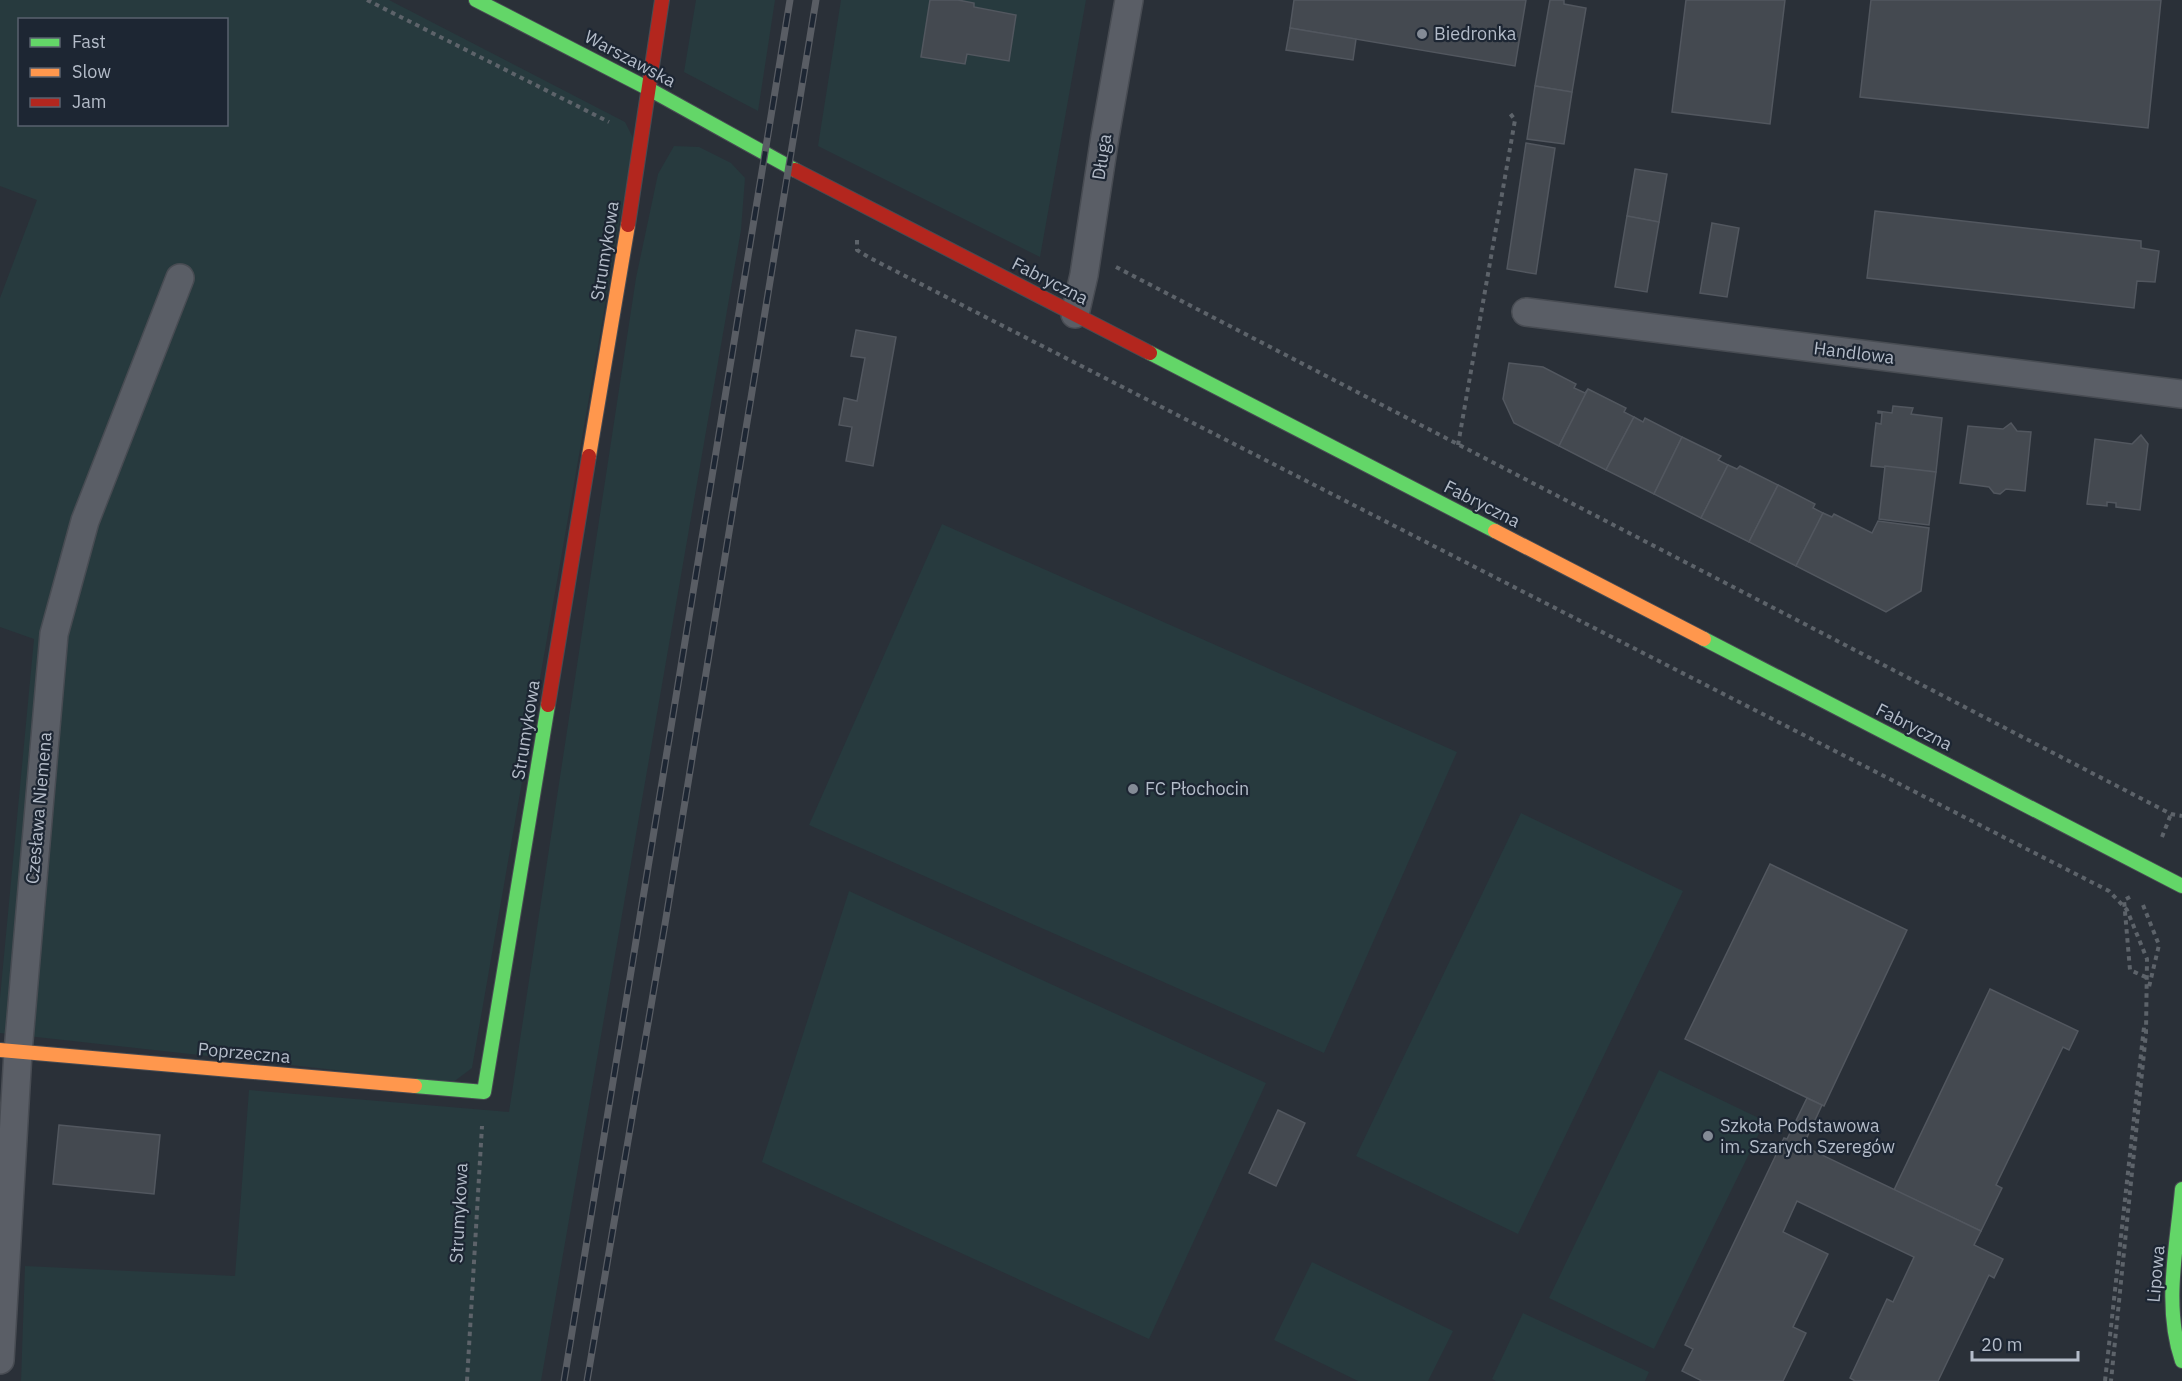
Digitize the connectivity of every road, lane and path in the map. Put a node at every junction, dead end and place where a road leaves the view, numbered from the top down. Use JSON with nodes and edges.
{"nodes":[{"id":1,"x":367,"y":0,"type":"edge"},
{"id":2,"x":476,"y":0,"type":"edge"},
{"id":3,"x":662,"y":0,"type":"edge"},
{"id":4,"x":1129,"y":0,"type":"edge"},
{"id":5,"x":649,"y":89,"type":"junction"},
{"id":6,"x":1509,"y":112,"type":"dead end"},
{"id":7,"x":642,"y":139,"type":"junction"},
{"id":8,"x":765,"y":154,"type":"joint"},
{"id":9,"x":856,"y":201,"type":"junction"},
{"id":10,"x":1087,"y":252,"type":"junction"},
{"id":11,"x":180,"y":278,"type":"dead end"},
{"id":12,"x":1526,"y":312,"type":"dead end"},
{"id":13,"x":1075,"y":314,"type":"junction"},
{"id":14,"x":2182,"y":394,"type":"edge"},
{"id":15,"x":1458,"y":445,"type":"junction"},
{"id":16,"x":2171,"y":814,"type":"junction"},
{"id":17,"x":2182,"y":816,"type":"edge"},
{"id":18,"x":2149,"y":869,"type":"junction"},
{"id":19,"x":2182,"y":886,"type":"edge"},
{"id":20,"x":2147,"y":1006,"type":"junction"},
{"id":21,"x":9,"y":1051,"type":"edge"},
{"id":22,"x":484,"y":1092,"type":"junction"},
{"id":23,"x":2182,"y":1189,"type":"edge"},
{"id":24,"x":0,"y":1360,"type":"edge"},
{"id":25,"x":2182,"y":1361,"type":"edge"},
{"id":26,"x":467,"y":1381,"type":"edge"},
{"id":27,"x":2105,"y":1381,"type":"edge"},
{"id":28,"x":2111,"y":1381,"type":"edge"}],
"edges":[{"from":1,"to":7,"type":"path"},
{"from":2,"to":5,"type":"main road","name":"Warszawska"},
{"from":3,"to":5,"type":"main road","name":"Strumykowa"},
{"from":4,"to":10,"type":"street","name":"Długa"},
{"from":5,"to":7,"type":"main road","name":"Strumykowa"},
{"from":5,"to":8,"type":"main road","name":"Warszawska"},
{"from":6,"to":15,"type":"path"},
{"from":7,"to":22,"type":"main road","name":"Strumykowa"},
{"from":8,"to":9,"type":"main road","name":"Fabryczna"},
{"from":9,"to":13,"type":"main road","name":"Fabryczna"},
{"from":9,"to":20,"type":"path"},
{"from":10,"to":13,"type":"street","name":"Długa"},
{"from":10,"to":15,"type":"path"},
{"from":11,"to":21,"type":"street","name":"Czesława Niemena"},
{"from":12,"to":14,"type":"street","name":"Handlowa"},
{"from":13,"to":18,"type":"main road","name":"Fabryczna"},
{"from":15,"to":16,"type":"path"},
{"from":16,"to":17,"type":"path"},
{"from":16,"to":18,"type":"path"},
{"from":18,"to":19,"type":"main road","name":"Fabryczna"},
{"from":18,"to":20,"type":"path"},
{"from":20,"to":27,"type":"path"},
{"from":20,"to":28,"type":"path"},
{"from":21,"to":22,"type":"main road","name":"Poprzeczna"},
{"from":21,"to":24,"type":"street","name":"Czesława Niemena"},
{"from":22,"to":26,"type":"path","name":"Strumykowa"},
{"from":23,"to":25,"type":"main road","name":"Lipowa"}]}
